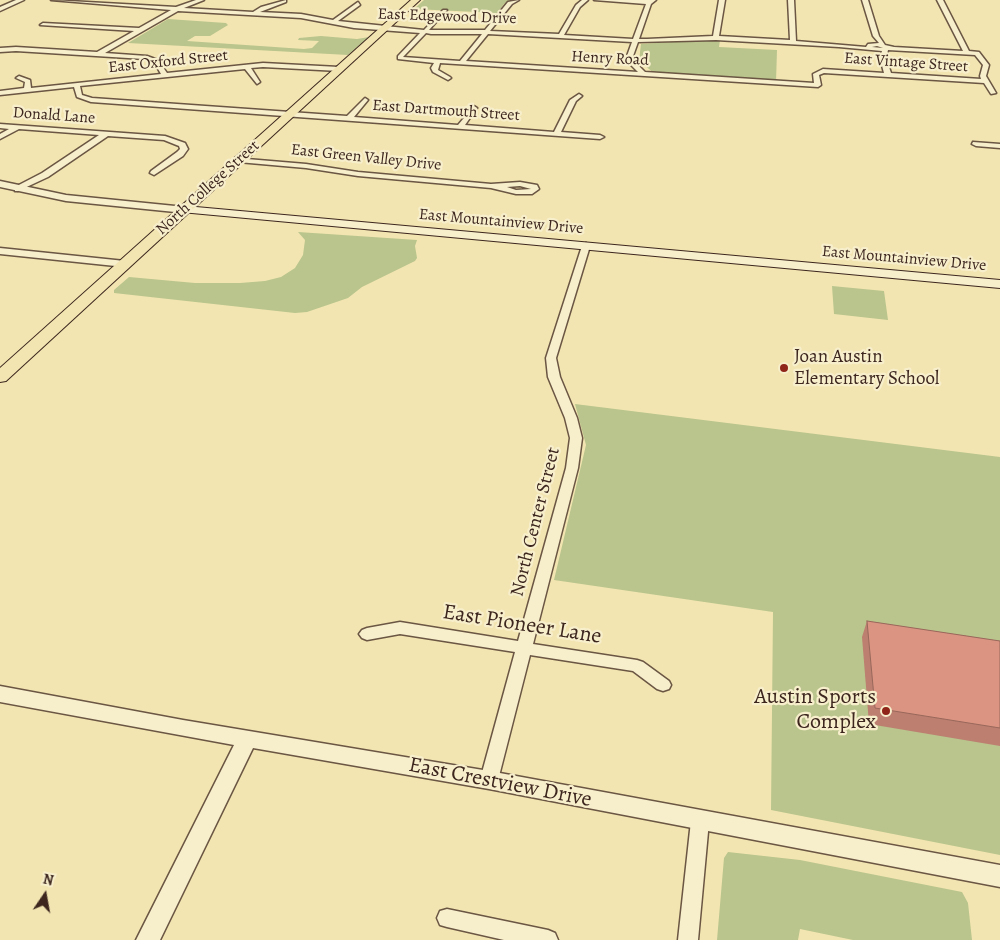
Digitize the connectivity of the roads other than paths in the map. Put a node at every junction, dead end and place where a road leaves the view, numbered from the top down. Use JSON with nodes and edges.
{"nodes":[{"id":1,"x":21,"y":0,"type":"edge"},
{"id":2,"x":54,"y":0,"type":"edge"},
{"id":3,"x":199,"y":0,"type":"edge"},
{"id":4,"x":416,"y":0,"type":"edge"},
{"id":5,"x":516,"y":0,"type":"edge"},
{"id":6,"x":585,"y":0,"type":"edge"},
{"id":7,"x":597,"y":0,"type":"edge"},
{"id":8,"x":722,"y":0,"type":"edge"},
{"id":9,"x":791,"y":0,"type":"edge"},
{"id":10,"x":865,"y":0,"type":"edge"},
{"id":11,"x":939,"y":0,"type":"edge"},
{"id":12,"x":87,"y":1,"type":"edge"},
{"id":13,"x":284,"y":1,"type":"edge"},
{"id":14,"x":651,"y":1,"type":"edge"},
{"id":15,"x":358,"y":4,"type":"dead end"},
{"id":16,"x":0,"y":9,"type":"edge"},
{"id":17,"x":176,"y":9,"type":"junction"},
{"id":18,"x":445,"y":11,"type":"dead end"},
{"id":19,"x":254,"y":13,"type":"junction"},
{"id":20,"x":334,"y":22,"type":"junction"},
{"id":21,"x":43,"y":24,"type":"dead end"},
{"id":22,"x":384,"y":29,"type":"junction"},
{"id":23,"x":140,"y":30,"type":"junction"},
{"id":24,"x":424,"y":32,"type":"junction"},
{"id":25,"x":486,"y":32,"type":"junction"},
{"id":26,"x":560,"y":36,"type":"junction"},
{"id":27,"x":876,"y":36,"type":"junction"},
{"id":28,"x":716,"y":38,"type":"junction"},
{"id":29,"x":635,"y":41,"type":"junction"},
{"id":30,"x":793,"y":42,"type":"junction"},
{"id":31,"x":872,"y":46,"type":"junction"},
{"id":32,"x":887,"y":47,"type":"junction"},
{"id":33,"x":0,"y":50,"type":"edge"},
{"id":34,"x":966,"y":52,"type":"junction"},
{"id":35,"x":98,"y":54,"type":"junction"},
{"id":36,"x":883,"y":58,"type":"junction"},
{"id":37,"x":438,"y":62,"type":"junction"},
{"id":38,"x":460,"y":64,"type":"junction"},
{"id":39,"x":247,"y":67,"type":"junction"},
{"id":40,"x":339,"y":69,"type":"junction"},
{"id":41,"x":643,"y":75,"type":"junction"},
{"id":42,"x":888,"y":75,"type":"junction"},
{"id":43,"x":165,"y":76,"type":"junction"},
{"id":44,"x":19,"y":78,"type":"dead end"},
{"id":45,"x":448,"y":78,"type":"dead end"},
{"id":46,"x":986,"y":81,"type":"junction"},
{"id":47,"x":257,"y":82,"type":"dead end"},
{"id":48,"x":76,"y":85,"type":"junction"},
{"id":49,"x":818,"y":86,"type":"joint"},
{"id":50,"x":27,"y":91,"type":"junction"},
{"id":51,"x":0,"y":92,"type":"edge"},
{"id":52,"x":993,"y":94,"type":"dead end"},
{"id":53,"x":579,"y":96,"type":"dead end"},
{"id":54,"x":365,"y":100,"type":"dead end"},
{"id":55,"x":474,"y":108,"type":"dead end"},
{"id":56,"x":289,"y":114,"type":"junction"},
{"id":57,"x":349,"y":118,"type":"junction"},
{"id":58,"x":0,"y":126,"type":"edge"},
{"id":59,"x":461,"y":126,"type":"junction"},
{"id":60,"x":18,"y":127,"type":"junction"},
{"id":61,"x":557,"y":133,"type":"junction"},
{"id":62,"x":106,"y":134,"type":"junction"},
{"id":63,"x":0,"y":137,"type":"edge"},
{"id":64,"x":600,"y":137,"type":"dead end"},
{"id":65,"x":976,"y":144,"type":"dead end"},
{"id":66,"x":1000,"y":146,"type":"edge"},
{"id":67,"x":238,"y":160,"type":"junction"},
{"id":68,"x":154,"y":172,"type":"dead end"},
{"id":69,"x":0,"y":184,"type":"edge"},
{"id":70,"x":492,"y":186,"type":"dead end"},
{"id":71,"x":18,"y":189,"type":"junction"},
{"id":72,"x":185,"y":210,"type":"junction"},
{"id":73,"x":586,"y":246,"type":"junction"},
{"id":74,"x":0,"y":251,"type":"edge"},
{"id":75,"x":125,"y":264,"type":"junction"},
{"id":76,"x":1000,"y":284,"type":"edge"},
{"id":77,"x":0,"y":377,"type":"edge"},
{"id":78,"x":368,"y":634,"type":"dead end"},
{"id":79,"x":524,"y":648,"type":"junction"},
{"id":80,"x":663,"y":684,"type":"dead end"},
{"id":81,"x":0,"y":694,"type":"edge"},
{"id":82,"x":248,"y":738,"type":"junction"},
{"id":83,"x":489,"y":780,"type":"junction"},
{"id":84,"x":700,"y":822,"type":"junction"},
{"id":85,"x":1000,"y":876,"type":"edge"},
{"id":86,"x":446,"y":918,"type":"dead end"},
{"id":87,"x":148,"y":940,"type":"edge"},
{"id":88,"x":548,"y":940,"type":"edge"},
{"id":89,"x":688,"y":940,"type":"edge"}],
"edges":[{"from":1,"to":16,"type":"street"},
{"from":2,"to":12,"type":"street","name":"East Edgewood Drive"},
{"from":3,"to":17,"type":"street"},
{"from":4,"to":22,"type":"main road","name":"North College Street"},
{"from":5,"to":25,"type":"street"},
{"from":6,"to":26,"type":"street"},
{"from":7,"to":14,"type":"street"},
{"from":8,"to":28,"type":"street"},
{"from":9,"to":30,"type":"street"},
{"from":10,"to":27,"type":"street"},
{"from":11,"to":34,"type":"street"},
{"from":12,"to":17,"type":"street","name":"East Edgewood Drive"},
{"from":13,"to":19,"type":"street"},
{"from":14,"to":29,"type":"street"},
{"from":15,"to":20,"type":"street"},
{"from":17,"to":19,"type":"street","name":"East Edgewood Drive"},
{"from":17,"to":23,"type":"street"},
{"from":18,"to":24,"type":"street"},
{"from":19,"to":20,"type":"street","name":"East Edgewood Drive"},
{"from":20,"to":22,"type":"street","name":"East Edgewood Drive"},
{"from":21,"to":23,"type":"street"},
{"from":22,"to":24,"type":"street","name":"East Edgewood Drive"},
{"from":22,"to":40,"type":"main road","name":"North College Street"},
{"from":23,"to":35,"type":"street"},
{"from":24,"to":25,"type":"street","name":"East Edgewood Drive"},
{"from":24,"to":37,"type":"street","name":"Henry Road"},
{"from":25,"to":26,"type":"street","name":"East Edgewood Drive"},
{"from":25,"to":38,"type":"street"},
{"from":26,"to":29,"type":"street","name":"East Edgewood Drive"},
{"from":27,"to":31,"type":"street"},
{"from":27,"to":32,"type":"street"},
{"from":28,"to":29,"type":"street","name":"East Edgewood Drive"},
{"from":28,"to":30,"type":"street","name":"East Edgewood Drive"},
{"from":29,"to":41,"type":"street"},
{"from":30,"to":31,"type":"street","name":"East Edgewood Drive"},
{"from":31,"to":32,"type":"street","name":"East Edgewood Drive"},
{"from":31,"to":36,"type":"street"},
{"from":32,"to":34,"type":"street"},
{"from":32,"to":36,"type":"street"},
{"from":33,"to":35,"type":"street"},
{"from":34,"to":46,"type":"street"},
{"from":35,"to":43,"type":"street"},
{"from":36,"to":42,"type":"street"},
{"from":37,"to":38,"type":"street","name":"Henry Road"},
{"from":37,"to":45,"type":"street"},
{"from":38,"to":41,"type":"street","name":"Henry Road"},
{"from":39,"to":40,"type":"street","name":"East Oxford Street"},
{"from":39,"to":43,"type":"street","name":"East Oxford Street"},
{"from":39,"to":47,"type":"street"},
{"from":40,"to":56,"type":"main road","name":"North College Street"},
{"from":41,"to":49,"type":"street","name":"Henry Road"},
{"from":42,"to":46,"type":"street","name":"East Vintage Street"},
{"from":42,"to":49,"type":"street","name":"East Vintage Street"},
{"from":43,"to":48,"type":"street","name":"East Oxford Street"},
{"from":44,"to":50,"type":"street"},
{"from":46,"to":52,"type":"street"},
{"from":48,"to":50,"type":"street","name":"East Oxford Street"},
{"from":48,"to":56,"type":"street","name":"East Dartmouth Street"},
{"from":50,"to":51,"type":"street","name":"East Oxford Street"},
{"from":53,"to":61,"type":"street"},
{"from":54,"to":57,"type":"street"},
{"from":55,"to":59,"type":"street"},
{"from":56,"to":57,"type":"street","name":"East Dartmouth Street"},
{"from":56,"to":67,"type":"main road","name":"North College Street"},
{"from":57,"to":59,"type":"street","name":"East Dartmouth Street"},
{"from":58,"to":60,"type":"street","name":"Donald Lane"},
{"from":59,"to":61,"type":"street","name":"East Dartmouth Street"},
{"from":60,"to":62,"type":"street","name":"Donald Lane"},
{"from":60,"to":63,"type":"street"},
{"from":61,"to":64,"type":"street","name":"East Dartmouth Street"},
{"from":62,"to":68,"type":"street","name":"Donald Lane"},
{"from":62,"to":71,"type":"street"},
{"from":65,"to":66,"type":"street"},
{"from":67,"to":70,"type":"street","name":"East Green Valley Drive"},
{"from":67,"to":72,"type":"main road","name":"North College Street"},
{"from":69,"to":71,"type":"street","name":"East Mountainview Drive"},
{"from":71,"to":72,"type":"street","name":"East Mountainview Drive"},
{"from":72,"to":73,"type":"main road","name":"East Mountainview Drive"},
{"from":72,"to":75,"type":"main road","name":"North College Street"},
{"from":73,"to":76,"type":"main road","name":"East Mountainview Drive"},
{"from":73,"to":79,"type":"street","name":"North Center Street"},
{"from":74,"to":75,"type":"street"},
{"from":75,"to":77,"type":"main road","name":"North College Street"},
{"from":78,"to":79,"type":"street","name":"East Pioneer Lane"},
{"from":79,"to":80,"type":"street","name":"East Pioneer Lane"},
{"from":79,"to":83,"type":"street","name":"North Center Street"},
{"from":81,"to":82,"type":"street","name":"East Crestview Drive"},
{"from":82,"to":83,"type":"street","name":"East Crestview Drive"},
{"from":82,"to":87,"type":"street"},
{"from":83,"to":84,"type":"street","name":"East Crestview Drive"},
{"from":84,"to":85,"type":"street","name":"East Crestview Drive"},
{"from":84,"to":89,"type":"street"},
{"from":86,"to":88,"type":"street"}]}
